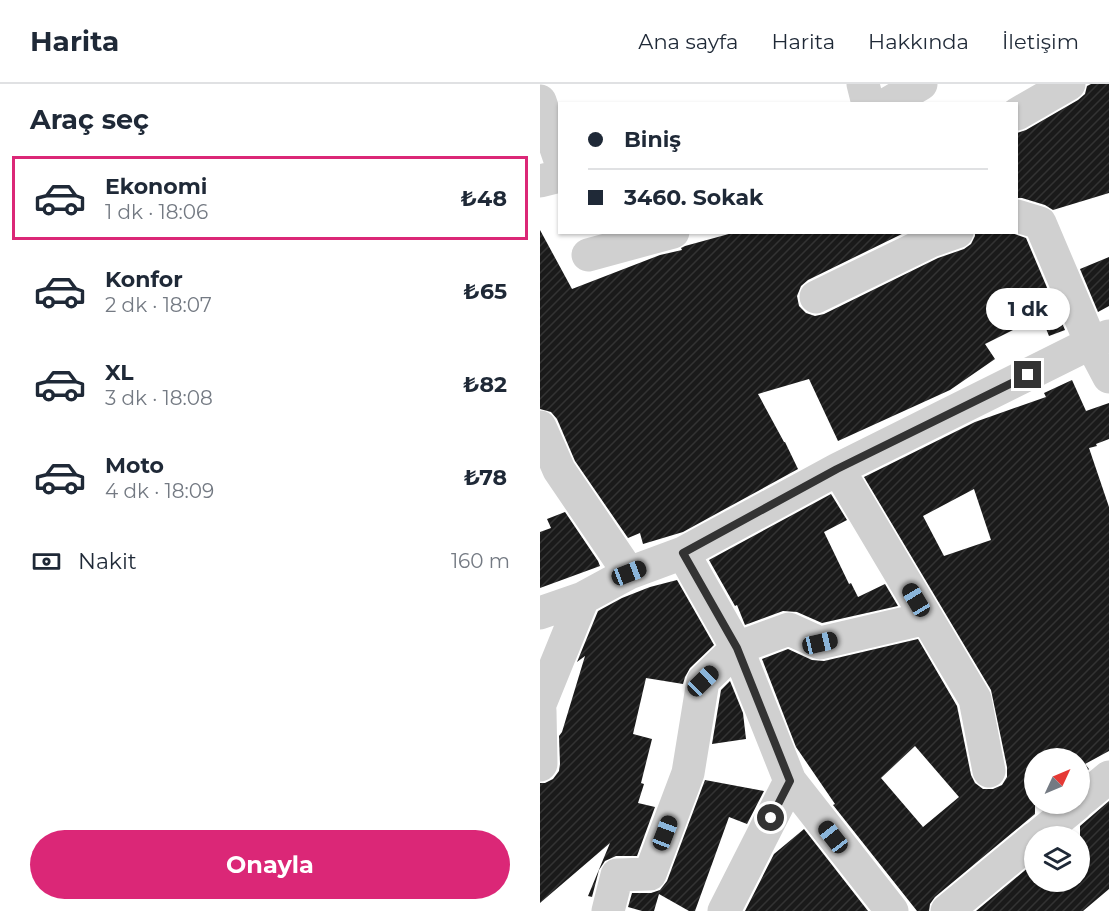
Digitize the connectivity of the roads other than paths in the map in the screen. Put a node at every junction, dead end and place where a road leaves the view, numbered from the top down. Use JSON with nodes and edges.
{"nodes":[{"id":1,"x":863,"y":84,"type":"edge"},
{"id":2,"x":921,"y":84,"type":"edge"},
{"id":3,"x":1069,"y":84,"type":"edge"},
{"id":4,"x":540,"y":101,"type":"edge"},
{"id":5,"x":868,"y":102,"type":"edge"},
{"id":6,"x":890,"y":102,"type":"edge"},
{"id":7,"x":1018,"y":113,"type":"edge"},
{"id":8,"x":558,"y":154,"type":"edge"},
{"id":9,"x":558,"y":176,"type":"edge"},
{"id":10,"x":540,"y":181,"type":"edge"},
{"id":11,"x":1018,"y":216,"type":"edge"},
{"id":12,"x":666,"y":234,"type":"edge"},
{"id":13,"x":951,"y":234,"type":"edge"},
{"id":14,"x":588,"y":255,"type":"dead end"},
{"id":15,"x":816,"y":297,"type":"dead end"},
{"id":16,"x":1100,"y":340,"type":"edge"},
{"id":17,"x":1109,"y":376,"type":"edge"},
{"id":18,"x":540,"y":427,"type":"edge"},
{"id":19,"x":837,"y":469,"type":"junction"},
{"id":20,"x":683,"y":553,"type":"junction"},
{"id":21,"x":629,"y":573,"type":"junction"},
{"id":22,"x":583,"y":598,"type":"junction"},
{"id":23,"x":540,"y":613,"type":"edge"},
{"id":24,"x":927,"y":618,"type":"junction"},
{"id":25,"x":737,"y":648,"type":"junction"},
{"id":26,"x":540,"y":704,"type":"edge"},
{"id":27,"x":540,"y":711,"type":"edge"},
{"id":28,"x":540,"y":765,"type":"edge"},
{"id":29,"x":989,"y":771,"type":"dead end"},
{"id":30,"x":1109,"y":777,"type":"edge"},
{"id":31,"x":790,"y":781,"type":"junction"},
{"id":32,"x":1090,"y":793,"type":"edge"},
{"id":33,"x":1065,"y":814,"type":"edge"},
{"id":34,"x":1050,"y":826,"type":"edge"},
{"id":35,"x":1024,"y":848,"type":"edge"},
{"id":36,"x":608,"y":911,"type":"edge"},
{"id":37,"x":724,"y":911,"type":"edge"},
{"id":38,"x":892,"y":911,"type":"edge"},
{"id":39,"x":947,"y":911,"type":"edge"}],
"edges":[{"from":1,"to":5,"type":"street"},
{"from":2,"to":6,"type":"street"},
{"from":3,"to":7,"type":"street"},
{"from":4,"to":8,"type":"street"},
{"from":9,"to":10,"type":"street"},
{"from":11,"to":16,"type":"street"},
{"from":12,"to":14,"type":"street"},
{"from":13,"to":15,"type":"street"},
{"from":16,"to":17,"type":"street"},
{"from":16,"to":19,"type":"street"},
{"from":18,"to":21,"type":"street"},
{"from":19,"to":20,"type":"street"},
{"from":19,"to":24,"type":"street"},
{"from":20,"to":21,"type":"street"},
{"from":20,"to":25,"type":"street"},
{"from":21,"to":22,"type":"street"},
{"from":22,"to":23,"type":"street"},
{"from":22,"to":26,"type":"street"},
{"from":24,"to":25,"type":"street"},
{"from":24,"to":29,"type":"street"},
{"from":25,"to":31,"type":"street"},
{"from":25,"to":36,"type":"street"},
{"from":27,"to":28,"type":"street"},
{"from":30,"to":32,"type":"street"},
{"from":31,"to":37,"type":"street"},
{"from":31,"to":38,"type":"street"},
{"from":33,"to":34,"type":"street"},
{"from":35,"to":39,"type":"street"}]}
